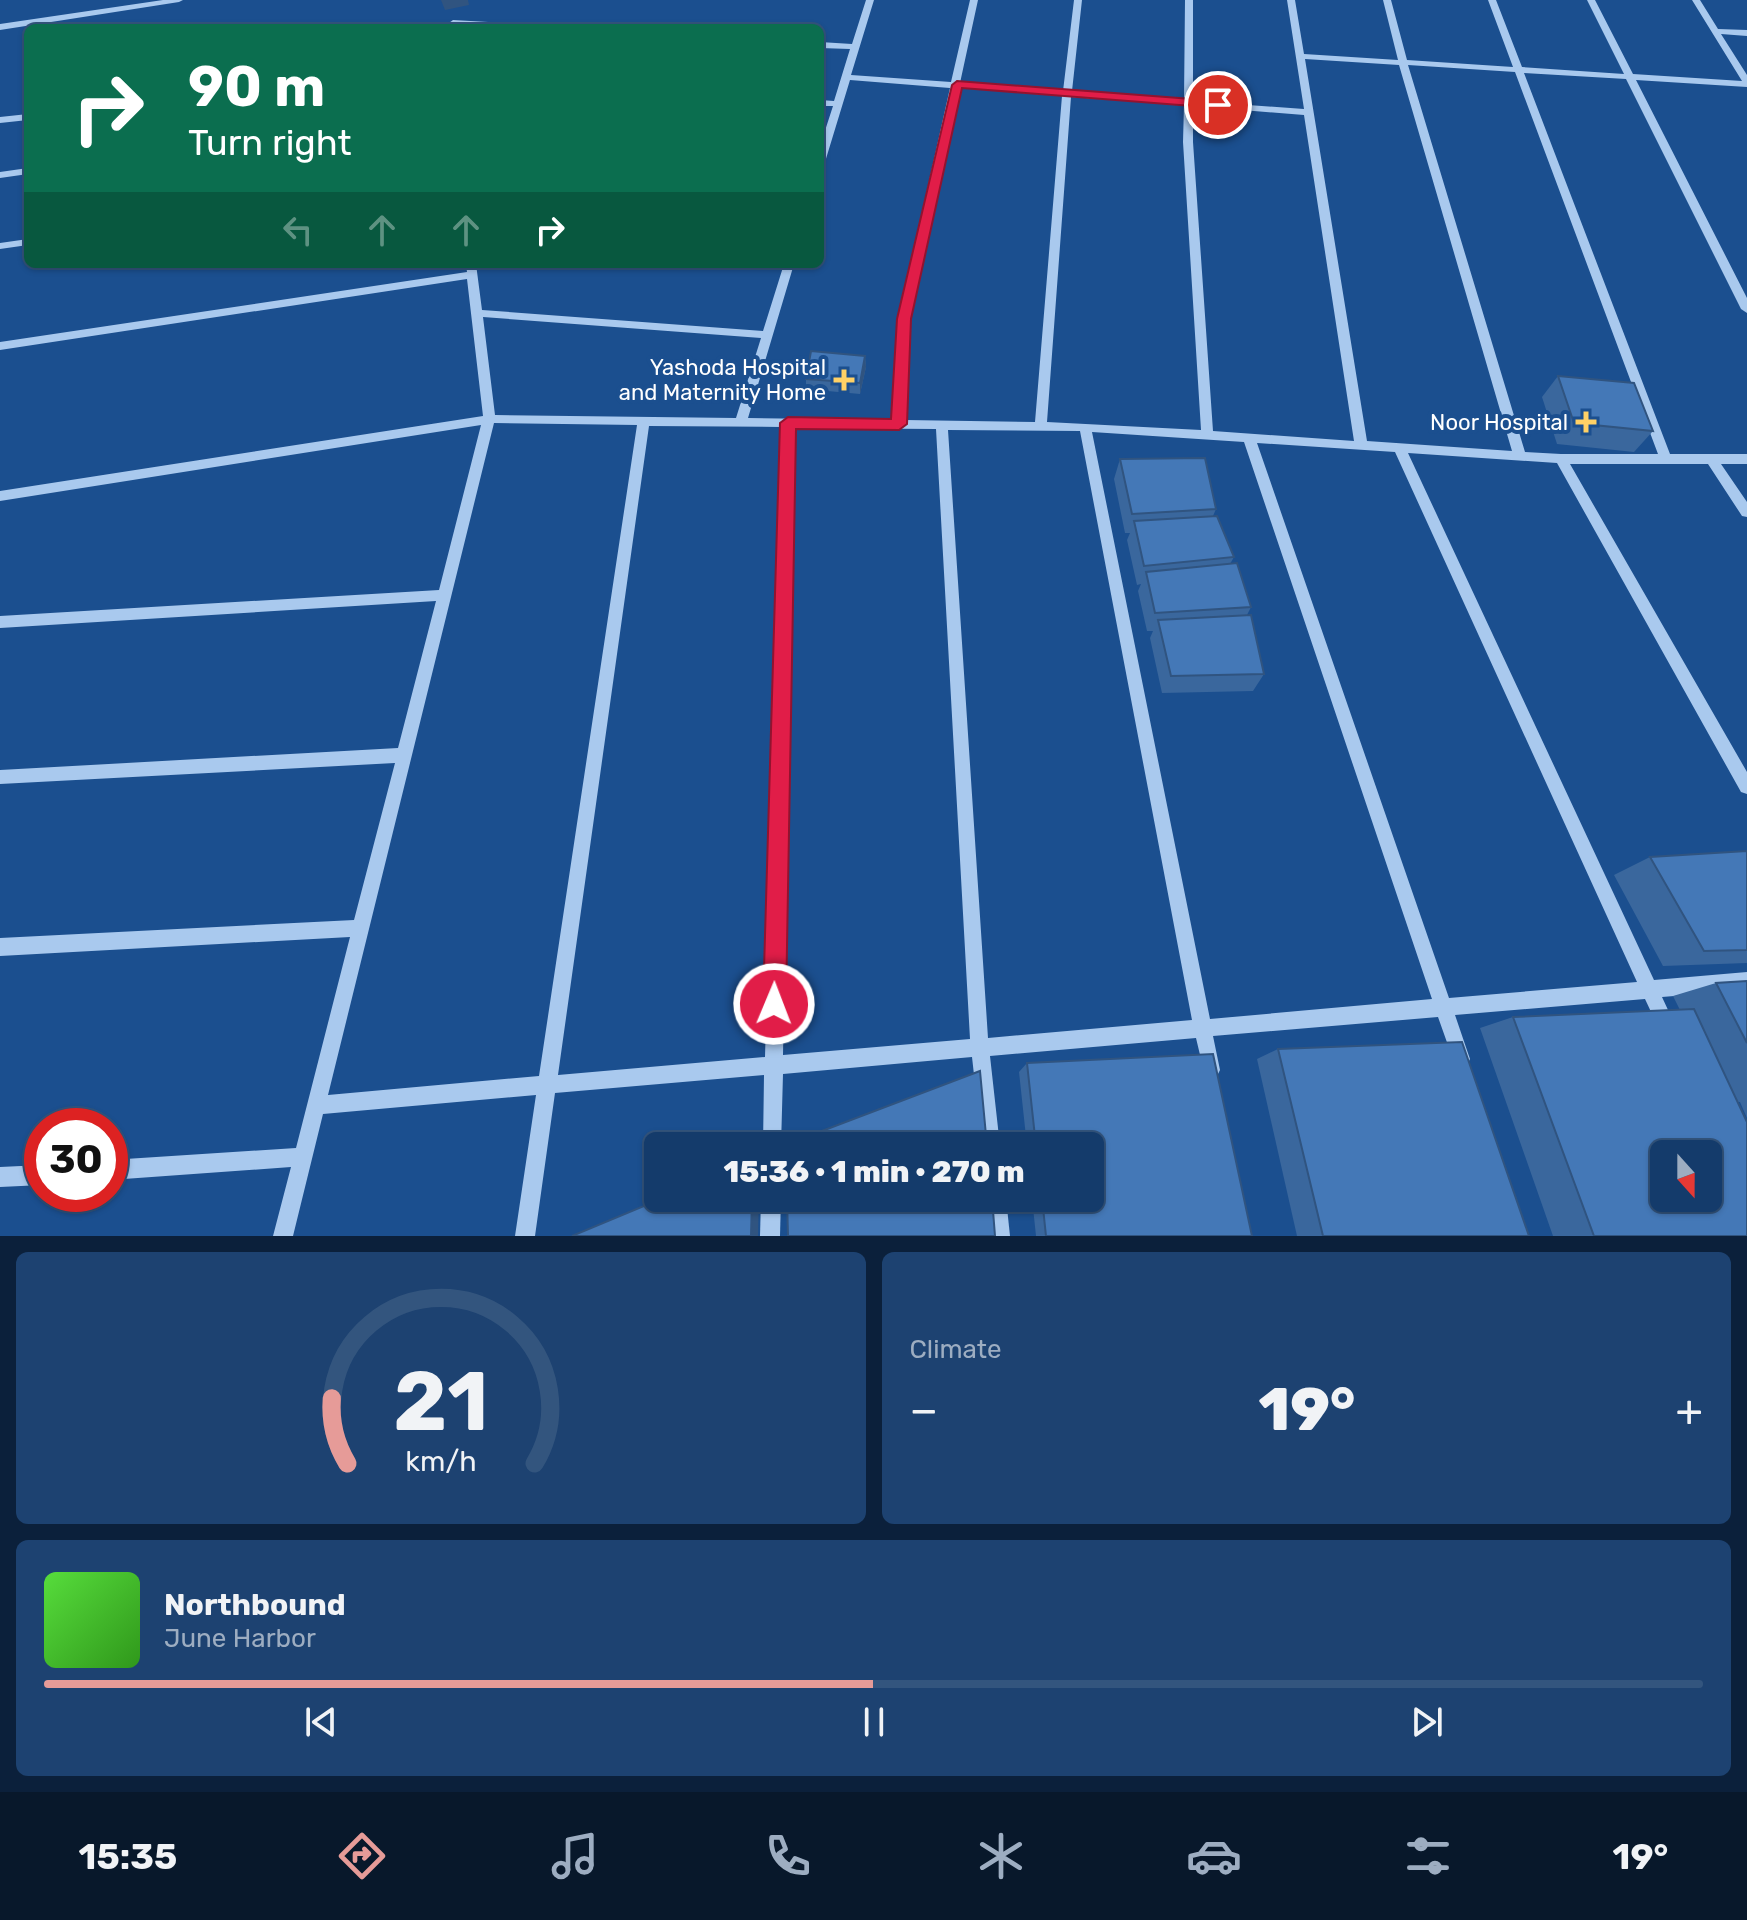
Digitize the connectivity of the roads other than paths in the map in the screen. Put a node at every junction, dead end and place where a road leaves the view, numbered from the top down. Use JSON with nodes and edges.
{"nodes":[{"id":1,"x":179,"y":0,"type":"edge"},
{"id":2,"x":870,"y":0,"type":"edge"},
{"id":3,"x":974,"y":0,"type":"edge"},
{"id":4,"x":1078,"y":0,"type":"edge"},
{"id":5,"x":1189,"y":0,"type":"edge"},
{"id":6,"x":1291,"y":0,"type":"edge"},
{"id":7,"x":1387,"y":0,"type":"edge"},
{"id":8,"x":1492,"y":0,"type":"edge"},
{"id":9,"x":1591,"y":0,"type":"edge"},
{"id":10,"x":1696,"y":0,"type":"edge"},
{"id":11,"x":453,"y":23,"type":"dead end"},
{"id":12,"x":470,"y":24,"type":"edge"},
{"id":13,"x":0,"y":27,"type":"edge"},
{"id":14,"x":1716,"y":31,"type":"junction"},
{"id":15,"x":1747,"y":33,"type":"edge"},
{"id":16,"x":824,"y":45,"type":"edge"},
{"id":17,"x":855,"y":47,"type":"junction"},
{"id":18,"x":1299,"y":56,"type":"junction"},
{"id":19,"x":1403,"y":63,"type":"junction"},
{"id":20,"x":1520,"y":70,"type":"junction"},
{"id":21,"x":846,"y":77,"type":"junction"},
{"id":22,"x":1629,"y":77,"type":"junction"},
{"id":23,"x":1747,"y":83,"type":"edge"},
{"id":24,"x":957,"y":85,"type":"junction"},
{"id":25,"x":1067,"y":93,"type":"junction"},
{"id":26,"x":1188,"y":102,"type":"junction"},
{"id":27,"x":824,"y":103,"type":"edge"},
{"id":28,"x":838,"y":104,"type":"junction"},
{"id":29,"x":1308,"y":112,"type":"junction"},
{"id":30,"x":24,"y":117,"type":"edge"},
{"id":31,"x":0,"y":120,"type":"edge"},
{"id":32,"x":824,"y":149,"type":"edge"},
{"id":33,"x":24,"y":172,"type":"edge"},
{"id":34,"x":0,"y":175,"type":"edge"},
{"id":35,"x":24,"y":243,"type":"edge"},
{"id":36,"x":0,"y":246,"type":"edge"},
{"id":37,"x":788,"y":268,"type":"edge"},
{"id":38,"x":471,"y":270,"type":"edge"},
{"id":39,"x":1747,"y":309,"type":"edge"},
{"id":40,"x":477,"y":313,"type":"junction"},
{"id":41,"x":767,"y":335,"type":"junction"},
{"id":42,"x":0,"y":346,"type":"edge"},
{"id":43,"x":489,"y":419,"type":"junction"},
{"id":44,"x":644,"y":421,"type":"junction"},
{"id":45,"x":741,"y":422,"type":"junction"},
{"id":46,"x":788,"y":423,"type":"junction"},
{"id":47,"x":899,"y":424,"type":"junction"},
{"id":48,"x":942,"y":425,"type":"junction"},
{"id":49,"x":1041,"y":426,"type":"junction"},
{"id":50,"x":1085,"y":427,"type":"junction"},
{"id":51,"x":1207,"y":435,"type":"junction"},
{"id":52,"x":1249,"y":438,"type":"junction"},
{"id":53,"x":1361,"y":445,"type":"junction"},
{"id":54,"x":1399,"y":448,"type":"junction"},
{"id":55,"x":1520,"y":456,"type":"junction"},
{"id":56,"x":1561,"y":459,"type":"junction"},
{"id":57,"x":1666,"y":459,"type":"junction"},
{"id":58,"x":1711,"y":459,"type":"junction"},
{"id":59,"x":1747,"y":459,"type":"edge"},
{"id":60,"x":0,"y":496,"type":"edge"},
{"id":61,"x":1747,"y":512,"type":"edge"},
{"id":62,"x":445,"y":595,"type":"junction"},
{"id":63,"x":0,"y":622,"type":"edge"},
{"id":64,"x":404,"y":755,"type":"junction"},
{"id":65,"x":0,"y":777,"type":"edge"},
{"id":66,"x":1747,"y":787,"type":"edge"},
{"id":67,"x":360,"y":928,"type":"junction"},
{"id":68,"x":0,"y":947,"type":"edge"},
{"id":69,"x":1747,"y":981,"type":"edge"},
{"id":70,"x":1649,"y":989,"type":"junction"},
{"id":71,"x":1443,"y":1007,"type":"junction"},
{"id":72,"x":1201,"y":1028,"type":"junction"},
{"id":73,"x":1675,"y":1046,"type":"edge"},
{"id":74,"x":980,"y":1048,"type":"junction"},
{"id":75,"x":773,"y":1065,"type":"junction"},
{"id":76,"x":1468,"y":1079,"type":"edge"},
{"id":77,"x":547,"y":1085,"type":"junction"},
{"id":78,"x":1215,"y":1087,"type":"edge"},
{"id":79,"x":316,"y":1105,"type":"junction"},
{"id":80,"x":772,"y":1132,"type":"edge"},
{"id":81,"x":989,"y":1132,"type":"edge"},
{"id":82,"x":303,"y":1157,"type":"junction"},
{"id":83,"x":128,"y":1169,"type":"edge"},
{"id":84,"x":24,"y":1176,"type":"edge"},
{"id":85,"x":0,"y":1177,"type":"edge"},
{"id":86,"x":771,"y":1212,"type":"edge"},
{"id":87,"x":997,"y":1212,"type":"edge"},
{"id":88,"x":283,"y":1236,"type":"edge"},
{"id":89,"x":525,"y":1236,"type":"edge"},
{"id":90,"x":770,"y":1236,"type":"edge"},
{"id":91,"x":1000,"y":1236,"type":"edge"}],
"edges":[{"from":1,"to":13,"type":"street"},
{"from":2,"to":17,"type":"street"},
{"from":3,"to":24,"type":"street"},
{"from":4,"to":25,"type":"street"},
{"from":5,"to":26,"type":"street"},
{"from":6,"to":18,"type":"street"},
{"from":7,"to":19,"type":"street"},
{"from":8,"to":20,"type":"street"},
{"from":9,"to":22,"type":"street"},
{"from":10,"to":14,"type":"street"},
{"from":11,"to":12,"type":"street"},
{"from":14,"to":15,"type":"street"},
{"from":14,"to":23,"type":"street"},
{"from":16,"to":17,"type":"street"},
{"from":17,"to":21,"type":"street"},
{"from":18,"to":19,"type":"street"},
{"from":18,"to":29,"type":"street"},
{"from":19,"to":20,"type":"street"},
{"from":19,"to":55,"type":"street"},
{"from":20,"to":22,"type":"street"},
{"from":20,"to":57,"type":"street"},
{"from":21,"to":24,"type":"street"},
{"from":21,"to":28,"type":"street"},
{"from":22,"to":23,"type":"street"},
{"from":22,"to":39,"type":"street"},
{"from":24,"to":25,"type":"street"},
{"from":24,"to":47,"type":"street"},
{"from":25,"to":26,"type":"street"},
{"from":25,"to":49,"type":"street"},
{"from":26,"to":29,"type":"street"},
{"from":26,"to":51,"type":"street"},
{"from":27,"to":28,"type":"street"},
{"from":28,"to":32,"type":"street"},
{"from":29,"to":53,"type":"street"},
{"from":30,"to":31,"type":"street"},
{"from":33,"to":34,"type":"street"},
{"from":35,"to":36,"type":"street"},
{"from":37,"to":41,"type":"street"},
{"from":38,"to":40,"type":"street"},
{"from":38,"to":42,"type":"street"},
{"from":40,"to":41,"type":"street"},
{"from":40,"to":43,"type":"street"},
{"from":41,"to":45,"type":"street"},
{"from":43,"to":44,"type":"street"},
{"from":43,"to":60,"type":"street"},
{"from":43,"to":62,"type":"street"},
{"from":44,"to":45,"type":"street"},
{"from":44,"to":77,"type":"street"},
{"from":45,"to":46,"type":"street"},
{"from":46,"to":47,"type":"street"},
{"from":46,"to":75,"type":"street"},
{"from":47,"to":48,"type":"street"},
{"from":48,"to":49,"type":"street"},
{"from":48,"to":74,"type":"street"},
{"from":49,"to":50,"type":"street"},
{"from":50,"to":51,"type":"street"},
{"from":50,"to":72,"type":"street"},
{"from":51,"to":52,"type":"street"},
{"from":52,"to":53,"type":"street"},
{"from":52,"to":71,"type":"street"},
{"from":53,"to":54,"type":"street"},
{"from":54,"to":55,"type":"street"},
{"from":54,"to":70,"type":"street"},
{"from":55,"to":56,"type":"street"},
{"from":56,"to":57,"type":"street"},
{"from":56,"to":66,"type":"street"},
{"from":57,"to":58,"type":"street"},
{"from":58,"to":59,"type":"street"},
{"from":58,"to":61,"type":"street"},
{"from":62,"to":63,"type":"street"},
{"from":62,"to":64,"type":"street"},
{"from":64,"to":65,"type":"street"},
{"from":64,"to":67,"type":"street"},
{"from":67,"to":68,"type":"street"},
{"from":67,"to":79,"type":"street"},
{"from":69,"to":70,"type":"street"},
{"from":70,"to":71,"type":"street"},
{"from":70,"to":73,"type":"street"},
{"from":71,"to":72,"type":"street"},
{"from":71,"to":76,"type":"street"},
{"from":72,"to":74,"type":"street"},
{"from":72,"to":78,"type":"street"},
{"from":74,"to":75,"type":"street"},
{"from":74,"to":81,"type":"street"},
{"from":75,"to":77,"type":"street"},
{"from":75,"to":80,"type":"street"},
{"from":77,"to":79,"type":"street"},
{"from":77,"to":89,"type":"street"},
{"from":79,"to":82,"type":"street"},
{"from":82,"to":83,"type":"street"},
{"from":82,"to":88,"type":"street"},
{"from":84,"to":85,"type":"street"},
{"from":86,"to":90,"type":"street"},
{"from":87,"to":91,"type":"street"}]}
